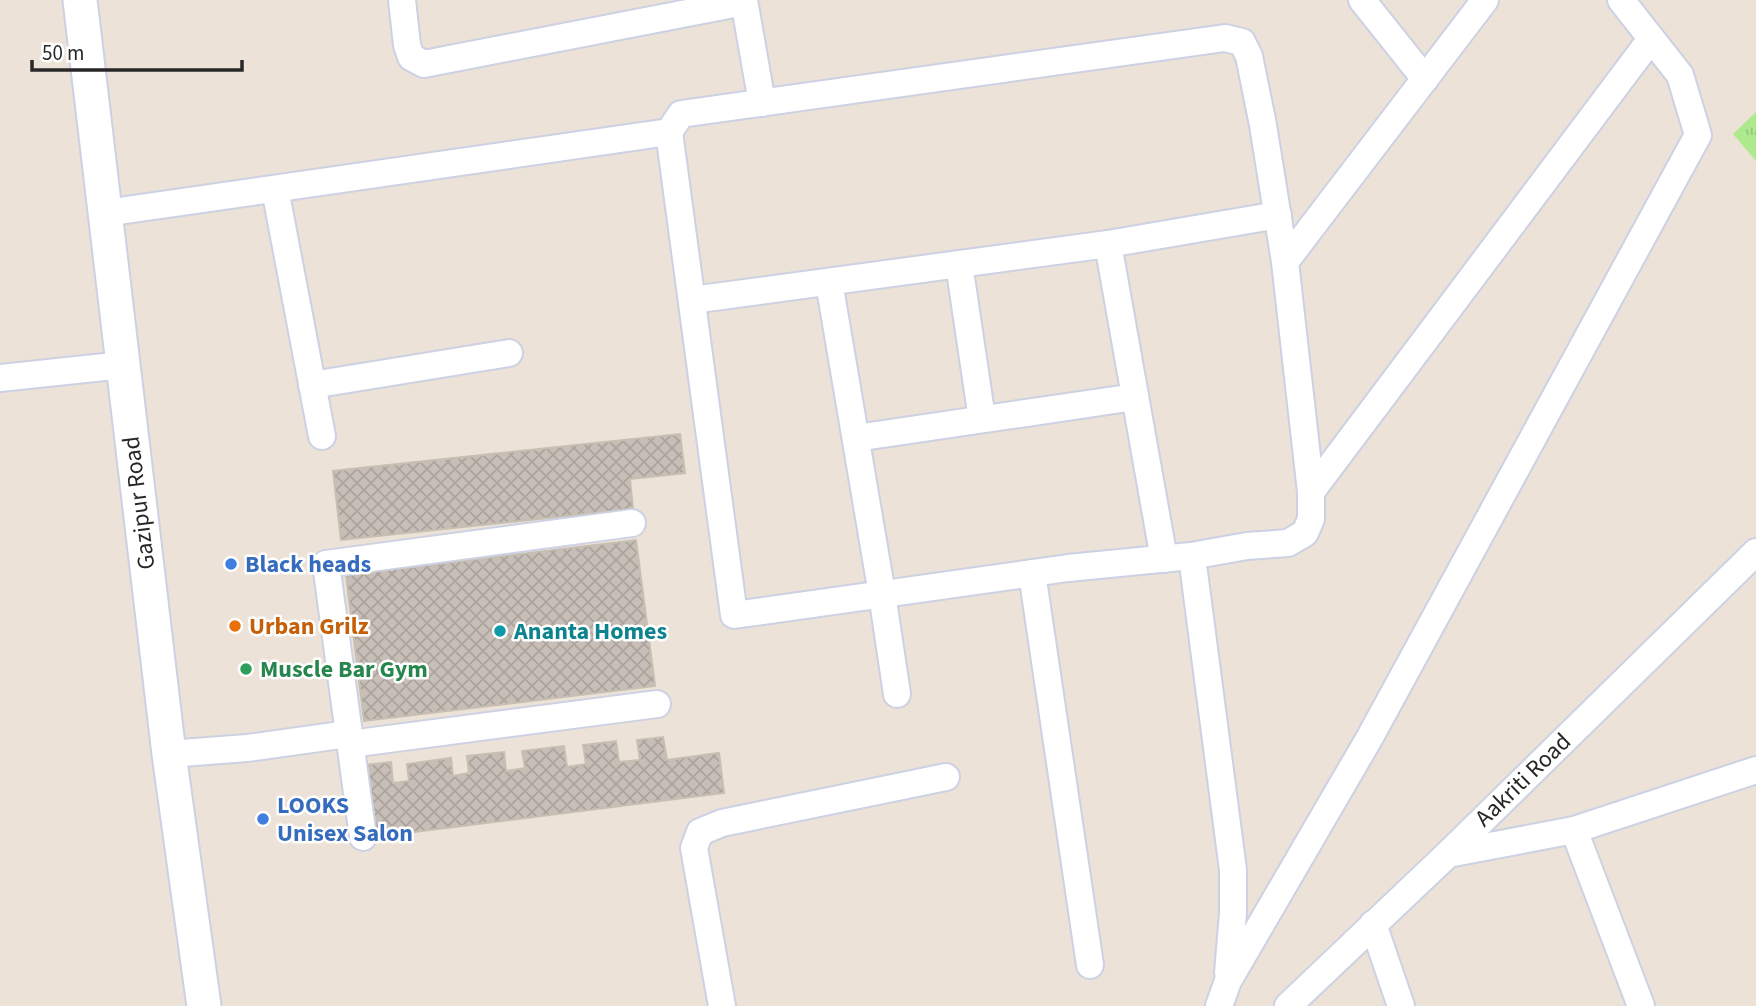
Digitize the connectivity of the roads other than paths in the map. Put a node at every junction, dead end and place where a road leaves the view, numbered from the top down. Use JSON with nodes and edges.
{"nodes":[{"id":1,"x":80,"y":0,"type":"edge"},
{"id":2,"x":402,"y":0,"type":"edge"},
{"id":3,"x":1362,"y":0,"type":"edge"},
{"id":4,"x":1485,"y":0,"type":"edge"},
{"id":5,"x":1620,"y":0,"type":"edge"},
{"id":6,"x":744,"y":1,"type":"edge"},
{"id":7,"x":1651,"y":39,"type":"junction"},
{"id":8,"x":1425,"y":79,"type":"junction"},
{"id":9,"x":762,"y":103,"type":"junction"},
{"id":10,"x":669,"y":132,"type":"junction"},
{"id":11,"x":275,"y":189,"type":"junction"},
{"id":12,"x":105,"y":213,"type":"junction"},
{"id":13,"x":1278,"y":215,"type":"junction"},
{"id":14,"x":1108,"y":244,"type":"junction"},
{"id":15,"x":1285,"y":262,"type":"junction"},
{"id":16,"x":960,"y":264,"type":"junction"},
{"id":17,"x":829,"y":282,"type":"junction"},
{"id":18,"x":692,"y":300,"type":"junction"},
{"id":19,"x":509,"y":353,"type":"dead end"},
{"id":20,"x":123,"y":365,"type":"junction"},
{"id":21,"x":0,"y":378,"type":"edge"},
{"id":22,"x":312,"y":385,"type":"junction"},
{"id":23,"x":1135,"y":397,"type":"junction"},
{"id":24,"x":982,"y":419,"type":"junction"},
{"id":25,"x":322,"y":436,"type":"dead end"},
{"id":26,"x":856,"y":438,"type":"junction"},
{"id":27,"x":1311,"y":492,"type":"junction"},
{"id":28,"x":632,"y":523,"type":"dead end"},
{"id":29,"x":1756,"y":552,"type":"edge"},
{"id":30,"x":1164,"y":559,"type":"junction"},
{"id":31,"x":1194,"y":572,"type":"dead end"},
{"id":32,"x":1032,"y":573,"type":"junction"},
{"id":33,"x":883,"y":594,"type":"junction"},
{"id":34,"x":897,"y":694,"type":"dead end"},
{"id":35,"x":657,"y":704,"type":"dead end"},
{"id":36,"x":349,"y":739,"type":"junction"},
{"id":37,"x":169,"y":754,"type":"junction"},
{"id":38,"x":1756,"y":769,"type":"edge"},
{"id":39,"x":946,"y":777,"type":"dead end"},
{"id":40,"x":1574,"y":830,"type":"junction"},
{"id":41,"x":363,"y":837,"type":"dead end"},
{"id":42,"x":1448,"y":854,"type":"junction"},
{"id":43,"x":1373,"y":924,"type":"junction"},
{"id":44,"x":1090,"y":965,"type":"dead end"},
{"id":45,"x":1228,"y":981,"type":"junction"},
{"id":46,"x":204,"y":1006,"type":"edge"},
{"id":47,"x":722,"y":1006,"type":"edge"},
{"id":48,"x":1219,"y":1006,"type":"edge"},
{"id":49,"x":1288,"y":1006,"type":"edge"},
{"id":50,"x":1401,"y":1006,"type":"edge"},
{"id":51,"x":1641,"y":1006,"type":"edge"}],
"edges":[{"from":1,"to":12,"type":"street","name":"Gazipur Road"},
{"from":2,"to":6,"type":"street"},
{"from":3,"to":8,"type":"street"},
{"from":4,"to":8,"type":"street"},
{"from":5,"to":7,"type":"street"},
{"from":6,"to":9,"type":"street"},
{"from":7,"to":27,"type":"street"},
{"from":7,"to":45,"type":"street"},
{"from":8,"to":15,"type":"street"},
{"from":9,"to":10,"type":"street"},
{"from":9,"to":13,"type":"street"},
{"from":10,"to":11,"type":"street"},
{"from":10,"to":18,"type":"street"},
{"from":11,"to":12,"type":"street"},
{"from":11,"to":22,"type":"street"},
{"from":12,"to":20,"type":"street","name":"Gazipur Road"},
{"from":13,"to":14,"type":"street"},
{"from":13,"to":15,"type":"street"},
{"from":14,"to":16,"type":"street"},
{"from":14,"to":23,"type":"street"},
{"from":15,"to":27,"type":"street"},
{"from":16,"to":17,"type":"street"},
{"from":16,"to":24,"type":"street"},
{"from":17,"to":18,"type":"street"},
{"from":17,"to":26,"type":"street"},
{"from":18,"to":33,"type":"street"},
{"from":19,"to":22,"type":"street"},
{"from":20,"to":21,"type":"street"},
{"from":20,"to":37,"type":"street","name":"Gazipur Road"},
{"from":22,"to":25,"type":"street"},
{"from":23,"to":24,"type":"street"},
{"from":23,"to":30,"type":"street"},
{"from":24,"to":26,"type":"street"},
{"from":26,"to":33,"type":"street"},
{"from":27,"to":30,"type":"street"},
{"from":28,"to":36,"type":"street"},
{"from":29,"to":42,"type":"street","name":"Aakriti Road"},
{"from":30,"to":32,"type":"street"},
{"from":31,"to":45,"type":"street"},
{"from":32,"to":33,"type":"street"},
{"from":32,"to":44,"type":"street"},
{"from":33,"to":34,"type":"street"},
{"from":35,"to":36,"type":"street"},
{"from":36,"to":37,"type":"street"},
{"from":36,"to":41,"type":"street"},
{"from":37,"to":46,"type":"street","name":"Gazipur Road"},
{"from":38,"to":40,"type":"street"},
{"from":39,"to":47,"type":"street"},
{"from":40,"to":42,"type":"street"},
{"from":40,"to":51,"type":"street"},
{"from":42,"to":43,"type":"street","name":"Aakriti Road"},
{"from":43,"to":49,"type":"street","name":"Aakriti Road"},
{"from":43,"to":50,"type":"street"},
{"from":45,"to":48,"type":"street"}]}
